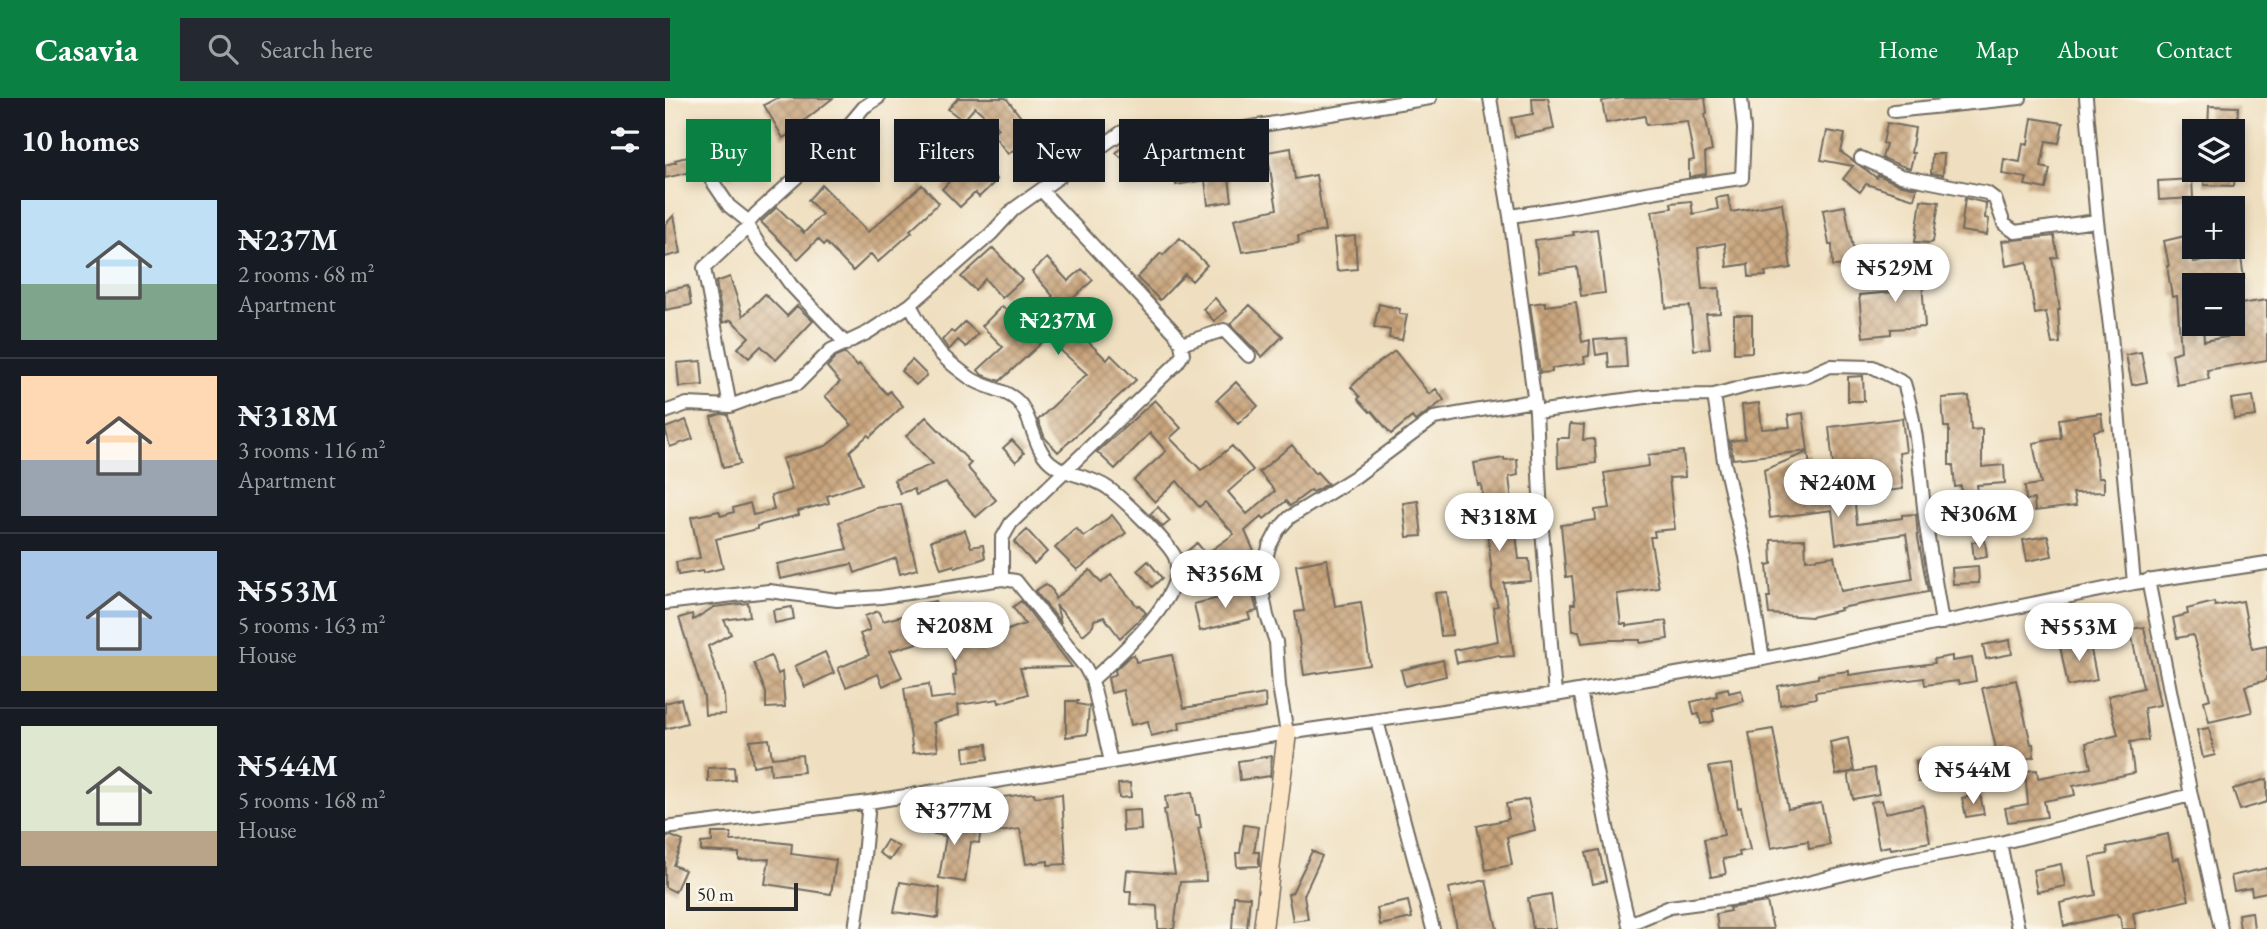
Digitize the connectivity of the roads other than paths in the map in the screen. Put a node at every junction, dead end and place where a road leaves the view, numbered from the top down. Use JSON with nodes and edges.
{"nodes":[{"id":1,"x":878,"y":98,"type":"edge"},
{"id":2,"x":1430,"y":98,"type":"edge"},
{"id":3,"x":1490,"y":98,"type":"edge"},
{"id":4,"x":1741,"y":98,"type":"edge"},
{"id":5,"x":2020,"y":98,"type":"edge"},
{"id":6,"x":2086,"y":98,"type":"edge"},
{"id":7,"x":1894,"y":111,"type":"dead end"},
{"id":8,"x":1861,"y":158,"type":"dead end"},
{"id":9,"x":713,"y":182,"type":"edge"},
{"id":10,"x":1041,"y":190,"type":"junction"},
{"id":11,"x":1510,"y":216,"type":"junction"},
{"id":12,"x":2097,"y":221,"type":"junction"},
{"id":13,"x":748,"y":225,"type":"junction"},
{"id":14,"x":910,"y":305,"type":"junction"},
{"id":15,"x":846,"y":344,"type":"junction"},
{"id":16,"x":1181,"y":344,"type":"junction"},
{"id":17,"x":1249,"y":356,"type":"dead end"},
{"id":18,"x":1714,"y":395,"type":"junction"},
{"id":19,"x":730,"y":406,"type":"junction"},
{"id":20,"x":1535,"y":407,"type":"junction"},
{"id":21,"x":665,"y":412,"type":"edge"},
{"id":22,"x":1065,"y":470,"type":"junction"},
{"id":23,"x":2267,"y":564,"type":"edge"},
{"id":24,"x":1002,"y":579,"type":"junction"},
{"id":25,"x":2148,"y":580,"type":"junction"},
{"id":26,"x":2134,"y":583,"type":"junction"},
{"id":27,"x":665,"y":603,"type":"edge"},
{"id":28,"x":1942,"y":623,"type":"junction"},
{"id":29,"x":1763,"y":659,"type":"junction"},
{"id":30,"x":1092,"y":680,"type":"junction"},
{"id":31,"x":1580,"y":691,"type":"junction"},
{"id":32,"x":1555,"y":695,"type":"junction"},
{"id":33,"x":1377,"y":721,"type":"junction"},
{"id":34,"x":1287,"y":733,"type":"junction"},
{"id":35,"x":1111,"y":762,"type":"junction"},
{"id":36,"x":2190,"y":795,"type":"junction"},
{"id":37,"x":869,"y":802,"type":"junction"},
{"id":38,"x":665,"y":828,"type":"edge"},
{"id":39,"x":2000,"y":843,"type":"junction"},
{"id":40,"x":1630,"y":926,"type":"edge"},
{"id":41,"x":855,"y":929,"type":"edge"},
{"id":42,"x":1263,"y":929,"type":"edge"},
{"id":43,"x":1433,"y":929,"type":"edge"},
{"id":44,"x":2018,"y":929,"type":"edge"},
{"id":45,"x":2221,"y":929,"type":"edge"}],
"edges":[{"from":1,"to":13,"type":"street"},
{"from":2,"to":10,"type":"street"},
{"from":3,"to":11,"type":"street"},
{"from":4,"to":11,"type":"street"},
{"from":5,"to":7,"type":"street"},
{"from":6,"to":12,"type":"street"},
{"from":8,"to":12,"type":"street"},
{"from":9,"to":13,"type":"street"},
{"from":10,"to":14,"type":"street"},
{"from":10,"to":16,"type":"street"},
{"from":11,"to":20,"type":"street"},
{"from":12,"to":26,"type":"street"},
{"from":13,"to":15,"type":"street"},
{"from":13,"to":19,"type":"street"},
{"from":14,"to":15,"type":"street"},
{"from":14,"to":22,"type":"street"},
{"from":15,"to":19,"type":"street"},
{"from":16,"to":17,"type":"street"},
{"from":16,"to":22,"type":"street"},
{"from":18,"to":20,"type":"street"},
{"from":18,"to":28,"type":"street"},
{"from":18,"to":29,"type":"street"},
{"from":19,"to":21,"type":"street"},
{"from":20,"to":32,"type":"street"},
{"from":20,"to":34,"type":"street"},
{"from":22,"to":24,"type":"street"},
{"from":22,"to":30,"type":"street"},
{"from":23,"to":25,"type":"street"},
{"from":24,"to":27,"type":"street"},
{"from":24,"to":30,"type":"street"},
{"from":25,"to":26,"type":"street"},
{"from":25,"to":36,"type":"street"},
{"from":26,"to":28,"type":"street"},
{"from":28,"to":29,"type":"street"},
{"from":29,"to":31,"type":"street"},
{"from":30,"to":35,"type":"street"},
{"from":31,"to":32,"type":"street"},
{"from":31,"to":40,"type":"street"},
{"from":32,"to":33,"type":"street"},
{"from":33,"to":34,"type":"street"},
{"from":33,"to":43,"type":"street"},
{"from":34,"to":35,"type":"street"},
{"from":34,"to":42,"type":"street"},
{"from":35,"to":37,"type":"street"},
{"from":36,"to":39,"type":"street"},
{"from":36,"to":45,"type":"street"},
{"from":37,"to":38,"type":"street"},
{"from":37,"to":41,"type":"street"},
{"from":39,"to":40,"type":"street"},
{"from":39,"to":44,"type":"street"}]}
